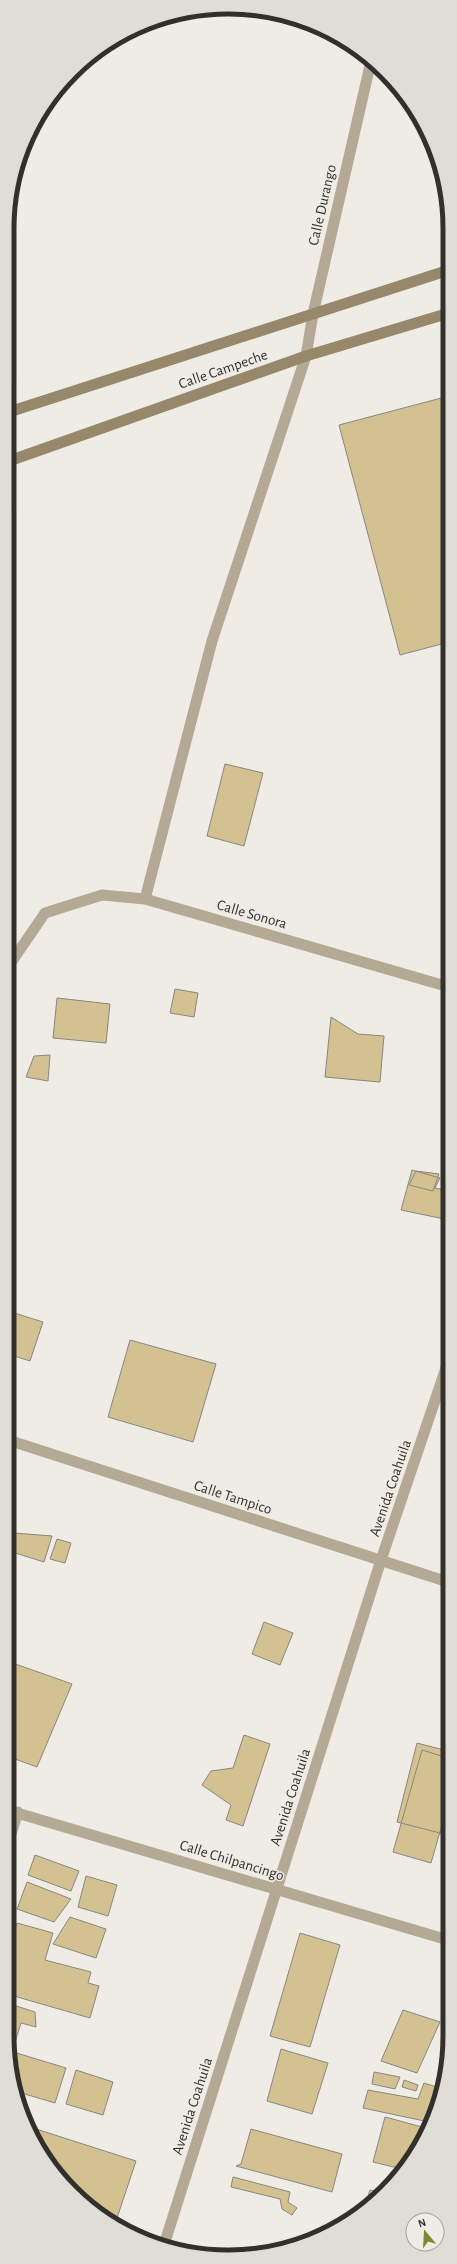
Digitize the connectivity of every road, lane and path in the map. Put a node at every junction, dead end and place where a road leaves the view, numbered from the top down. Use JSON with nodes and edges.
{"nodes":[{"id":1,"x":369,"y":66,"type":"edge"},
{"id":2,"x":443,"y":272,"type":"edge"},
{"id":3,"x":313,"y":314,"type":"junction"},
{"id":4,"x":443,"y":315,"type":"edge"},
{"id":5,"x":306,"y":356,"type":"junction"},
{"id":6,"x":14,"y":410,"type":"edge"},
{"id":7,"x":14,"y":459,"type":"edge"},
{"id":8,"x":145,"y":899,"type":"junction"},
{"id":9,"x":14,"y":958,"type":"edge"},
{"id":10,"x":443,"y":985,"type":"edge"},
{"id":11,"x":443,"y":1377,"type":"edge"},
{"id":12,"x":14,"y":1442,"type":"edge"},
{"id":13,"x":381,"y":1560,"type":"junction"},
{"id":14,"x":443,"y":1580,"type":"edge"},
{"id":15,"x":14,"y":1812,"type":"edge"},
{"id":16,"x":276,"y":1889,"type":"junction"},
{"id":17,"x":443,"y":1939,"type":"edge"},
{"id":18,"x":165,"y":2241,"type":"edge"}],
"edges":[{"from":1,"to":3,"type":"street","name":"Calle Durango"},
{"from":2,"to":3,"type":"main road","name":"Calle Campeche"},
{"from":3,"to":5,"type":"street","name":"Calle Durango"},
{"from":3,"to":6,"type":"main road","name":"Calle Campeche"},
{"from":4,"to":5,"type":"main road","name":"Calle Campeche"},
{"from":5,"to":7,"type":"main road","name":"Calle Campeche"},
{"from":5,"to":8,"type":"street","name":"Calle Durango"},
{"from":8,"to":9,"type":"street","name":"Calle Sonora"},
{"from":8,"to":10,"type":"street","name":"Calle Sonora"},
{"from":11,"to":13,"type":"street","name":"Avenida Coahuila"},
{"from":12,"to":13,"type":"street","name":"Calle Tampico"},
{"from":13,"to":14,"type":"street","name":"Calle Tampico"},
{"from":13,"to":16,"type":"street","name":"Avenida Coahuila"},
{"from":15,"to":16,"type":"street","name":"Calle Chilpancingo"},
{"from":16,"to":17,"type":"street","name":"Calle Chilpancingo"},
{"from":16,"to":18,"type":"street","name":"Avenida Coahuila"}]}
